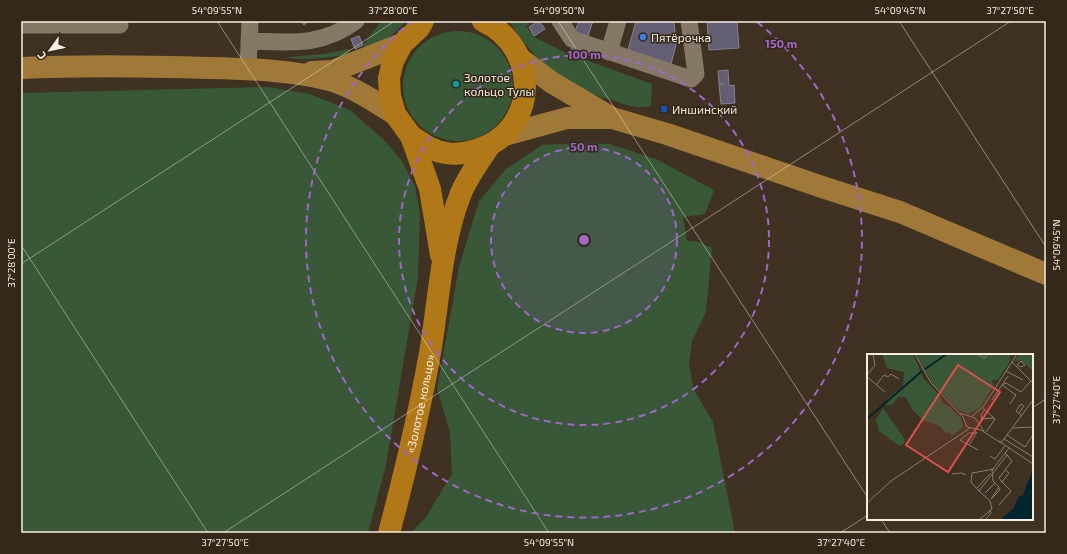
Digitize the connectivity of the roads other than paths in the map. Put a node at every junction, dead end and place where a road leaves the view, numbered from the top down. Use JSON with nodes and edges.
{"nodes":[{"id":1,"x":250,"y":21,"type":"edge"},
{"id":2,"x":356,"y":21,"type":"edge"},
{"id":3,"x":560,"y":21,"type":"edge"},
{"id":4,"x":618,"y":21,"type":"edge"},
{"id":5,"x":689,"y":21,"type":"edge"},
{"id":6,"x":425,"y":23,"type":"edge"},
{"id":7,"x":492,"y":24,"type":"edge"},
{"id":8,"x":21,"y":25,"type":"edge"},
{"id":9,"x":120,"y":25,"type":"dead end"},
{"id":10,"x":249,"y":41,"type":"junction"},
{"id":11,"x":402,"y":44,"type":"junction"},
{"id":12,"x":609,"y":52,"type":"junction"},
{"id":13,"x":522,"y":60,"type":"junction"},
{"id":14,"x":21,"y":68,"type":"edge"},
{"id":15,"x":248,"y":69,"type":"junction"},
{"id":16,"x":297,"y":74,"type":"junction"},
{"id":17,"x":395,"y":114,"type":"junction"},
{"id":18,"x":612,"y":118,"type":"junction"},
{"id":19,"x":411,"y":136,"type":"junction"},
{"id":20,"x":497,"y":141,"type":"junction"},
{"id":21,"x":442,"y":272,"type":"junction"},
{"id":22,"x":1046,"y":274,"type":"edge"},
{"id":23,"x":389,"y":533,"type":"edge"}],
"edges":[{"from":1,"to":10,"type":"lane"},
{"from":2,"to":10,"type":"lane"},
{"from":3,"to":12,"type":"lane"},
{"from":4,"to":12,"type":"lane"},
{"from":5,"to":12,"type":"lane"},
{"from":6,"to":11,"type":"highway","name":"«Золотое кольцо»"},
{"from":7,"to":13,"type":"highway","name":"«Золотое кольцо»"},
{"from":8,"to":9,"type":"lane"},
{"from":10,"to":15,"type":"lane"},
{"from":11,"to":16,"type":"main road"},
{"from":11,"to":17,"type":"highway","name":"«Золотое кольцо»"},
{"from":13,"to":18,"type":"main road"},
{"from":13,"to":20,"type":"highway","name":"«Золотое кольцо»"},
{"from":14,"to":15,"type":"main road"},
{"from":15,"to":16,"type":"main road"},
{"from":16,"to":17,"type":"main road"},
{"from":17,"to":19,"type":"highway","name":"«Золотое кольцо»"},
{"from":18,"to":20,"type":"main road"},
{"from":18,"to":22,"type":"main road"},
{"from":19,"to":20,"type":"highway","name":"«Золотое кольцо»"},
{"from":19,"to":21,"type":"highway","name":"«Золотое кольцо»"},
{"from":20,"to":21,"type":"highway","name":"«Золотое кольцо»"},
{"from":21,"to":23,"type":"highway","name":"«Золотое кольцо»"}]}
